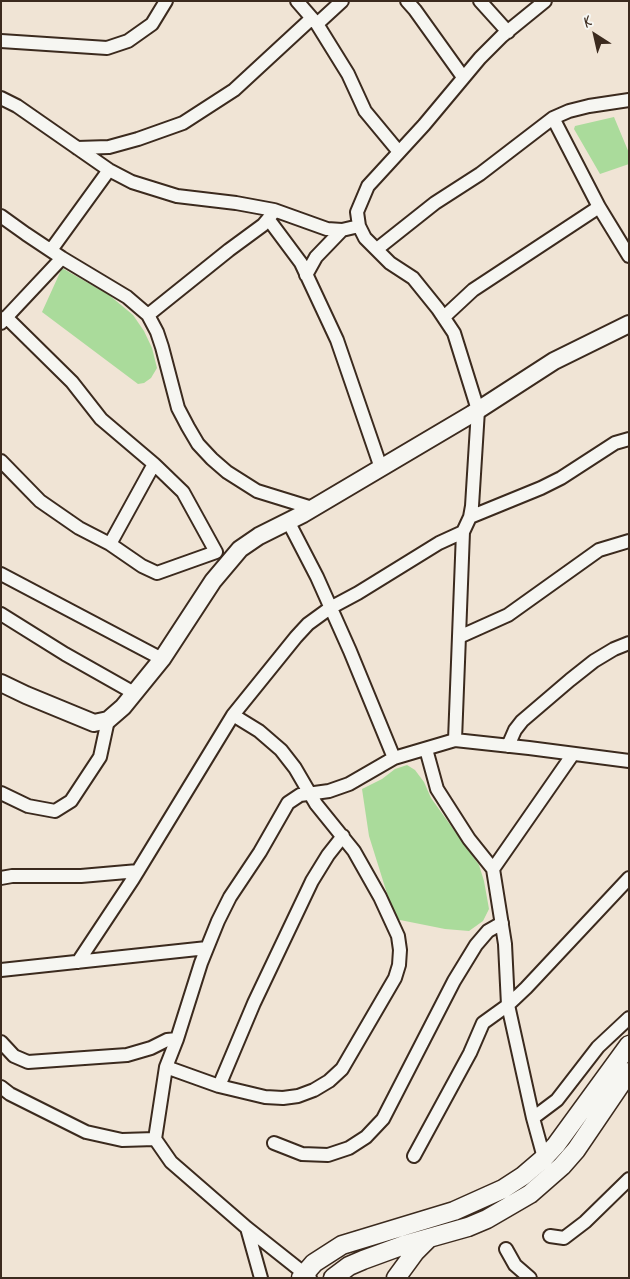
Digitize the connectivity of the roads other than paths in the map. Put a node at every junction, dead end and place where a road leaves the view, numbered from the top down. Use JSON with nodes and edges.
{"nodes":[{"id":1,"x":166,"y":1,"type":"edge"},
{"id":2,"x":297,"y":1,"type":"edge"},
{"id":3,"x":342,"y":1,"type":"edge"},
{"id":4,"x":406,"y":1,"type":"edge"},
{"id":5,"x":480,"y":1,"type":"edge"},
{"id":6,"x":545,"y":1,"type":"edge"},
{"id":7,"x":315,"y":21,"type":"junction"},
{"id":8,"x":508,"y":32,"type":"junction"},
{"id":9,"x":1,"y":41,"type":"edge"},
{"id":10,"x":463,"y":77,"type":"junction"},
{"id":11,"x":1,"y":98,"type":"edge"},
{"id":12,"x":629,"y":100,"type":"edge"},
{"id":13,"x":553,"y":118,"type":"junction"},
{"id":14,"x":77,"y":148,"type":"junction"},
{"id":15,"x":399,"y":152,"type":"junction"},
{"id":16,"x":109,"y":170,"type":"junction"},
{"id":17,"x":599,"y":207,"type":"junction"},
{"id":18,"x":272,"y":215,"type":"junction"},
{"id":19,"x":1,"y":216,"type":"edge"},
{"id":20,"x":359,"y":226,"type":"junction"},
{"id":21,"x":342,"y":230,"type":"junction"},
{"id":22,"x":377,"y":249,"type":"junction"},
{"id":23,"x":51,"y":250,"type":"junction"},
{"id":24,"x":629,"y":256,"type":"edge"},
{"id":25,"x":62,"y":258,"type":"junction"},
{"id":26,"x":306,"y":275,"type":"junction"},
{"id":27,"x":148,"y":315,"type":"junction"},
{"id":28,"x":444,"y":318,"type":"junction"},
{"id":29,"x":4,"y":320,"type":"edge"},
{"id":30,"x":629,"y":324,"type":"edge"},
{"id":31,"x":478,"y":410,"type":"junction"},
{"id":32,"x":629,"y":439,"type":"edge"},
{"id":33,"x":1,"y":461,"type":"edge"},
{"id":34,"x":154,"y":464,"type":"junction"},
{"id":35,"x":381,"y":468,"type":"junction"},
{"id":36,"x":312,"y":508,"type":"junction"},
{"id":37,"x":470,"y":517,"type":"junction"},
{"id":38,"x":288,"y":521,"type":"junction"},
{"id":39,"x":463,"y":532,"type":"junction"},
{"id":40,"x":629,"y":541,"type":"edge"},
{"id":41,"x":110,"y":544,"type":"junction"},
{"id":42,"x":222,"y":557,"type":"junction"},
{"id":43,"x":1,"y":574,"type":"edge"},
{"id":44,"x":330,"y":608,"type":"junction"},
{"id":45,"x":1,"y":614,"type":"edge"},
{"id":46,"x":459,"y":637,"type":"junction"},
{"id":47,"x":629,"y":643,"type":"edge"},
{"id":48,"x":162,"y":659,"type":"junction"},
{"id":49,"x":1,"y":682,"type":"edge"},
{"id":50,"x":134,"y":693,"type":"junction"},
{"id":51,"x":233,"y":715,"type":"junction"},
{"id":52,"x":108,"y":720,"type":"junction"},
{"id":53,"x":455,"y":740,"type":"junction"},
{"id":54,"x":508,"y":746,"type":"junction"},
{"id":55,"x":426,"y":749,"type":"junction"},
{"id":56,"x":572,"y":754,"type":"junction"},
{"id":57,"x":394,"y":758,"type":"junction"},
{"id":58,"x":626,"y":758,"type":"edge"},
{"id":59,"x":1,"y":793,"type":"edge"},
{"id":60,"x":309,"y":793,"type":"junction"},
{"id":61,"x":343,"y":836,"type":"junction"},
{"id":62,"x":494,"y":870,"type":"junction"},
{"id":63,"x":138,"y":871,"type":"junction"},
{"id":64,"x":1,"y":878,"type":"edge"},
{"id":65,"x":629,"y":878,"type":"edge"},
{"id":66,"x":502,"y":923,"type":"junction"},
{"id":67,"x":207,"y":948,"type":"junction"},
{"id":68,"x":78,"y":962,"type":"junction"},
{"id":69,"x":1,"y":970,"type":"edge"},
{"id":70,"x":508,"y":1005,"type":"junction"},
{"id":71,"x":629,"y":1018,"type":"edge"},
{"id":72,"x":177,"y":1039,"type":"junction"},
{"id":73,"x":1,"y":1042,"type":"edge"},
{"id":74,"x":629,"y":1045,"type":"edge"},
{"id":75,"x":166,"y":1068,"type":"junction"},
{"id":76,"x":629,"y":1072,"type":"edge"},
{"id":77,"x":219,"y":1086,"type":"junction"},
{"id":78,"x":1,"y":1087,"type":"edge"},
{"id":79,"x":532,"y":1118,"type":"junction"},
{"id":80,"x":155,"y":1140,"type":"junction"},
{"id":81,"x":274,"y":1143,"type":"dead end"},
{"id":82,"x":414,"y":1156,"type":"dead end"},
{"id":83,"x":544,"y":1158,"type":"junction"},
{"id":84,"x":629,"y":1179,"type":"edge"},
{"id":85,"x":247,"y":1228,"type":"junction"},
{"id":86,"x":550,"y":1236,"type":"dead end"},
{"id":87,"x":429,"y":1238,"type":"junction"},
{"id":88,"x":506,"y":1249,"type":"dead end"},
{"id":89,"x":305,"y":1276,"type":"edge"},
{"id":90,"x":261,"y":1278,"type":"edge"},
{"id":91,"x":333,"y":1278,"type":"edge"},
{"id":92,"x":396,"y":1278,"type":"edge"},
{"id":93,"x":530,"y":1278,"type":"edge"}],
"edges":[{"from":1,"to":9,"type":"street"},
{"from":2,"to":7,"type":"street"},
{"from":3,"to":7,"type":"street"},
{"from":4,"to":10,"type":"street"},
{"from":5,"to":8,"type":"street"},
{"from":6,"to":8,"type":"street"},
{"from":7,"to":14,"type":"street"},
{"from":7,"to":15,"type":"street"},
{"from":8,"to":10,"type":"street"},
{"from":10,"to":15,"type":"street"},
{"from":11,"to":14,"type":"street"},
{"from":12,"to":13,"type":"street"},
{"from":13,"to":17,"type":"street"},
{"from":13,"to":22,"type":"street"},
{"from":14,"to":16,"type":"street"},
{"from":15,"to":20,"type":"street"},
{"from":16,"to":18,"type":"street"},
{"from":16,"to":23,"type":"street"},
{"from":17,"to":24,"type":"street"},
{"from":17,"to":28,"type":"street"},
{"from":18,"to":21,"type":"street"},
{"from":18,"to":26,"type":"street"},
{"from":18,"to":27,"type":"street"},
{"from":19,"to":23,"type":"street"},
{"from":20,"to":21,"type":"street"},
{"from":20,"to":22,"type":"street"},
{"from":21,"to":26,"type":"street"},
{"from":22,"to":28,"type":"street"},
{"from":23,"to":25,"type":"street"},
{"from":25,"to":27,"type":"street"},
{"from":25,"to":29,"type":"street"},
{"from":26,"to":35,"type":"street"},
{"from":27,"to":36,"type":"street"},
{"from":28,"to":31,"type":"street"},
{"from":29,"to":34,"type":"street"},
{"from":30,"to":31,"type":"street"},
{"from":31,"to":35,"type":"street"},
{"from":31,"to":37,"type":"street"},
{"from":32,"to":37,"type":"street"},
{"from":33,"to":41,"type":"street"},
{"from":34,"to":41,"type":"street"},
{"from":34,"to":42,"type":"street"},
{"from":35,"to":36,"type":"street"},
{"from":36,"to":38,"type":"street"},
{"from":37,"to":39,"type":"street"},
{"from":38,"to":42,"type":"street"},
{"from":38,"to":44,"type":"street"},
{"from":39,"to":44,"type":"street"},
{"from":39,"to":46,"type":"street"},
{"from":40,"to":46,"type":"street"},
{"from":41,"to":42,"type":"street"},
{"from":42,"to":48,"type":"street"},
{"from":43,"to":48,"type":"street"},
{"from":44,"to":51,"type":"street"},
{"from":44,"to":57,"type":"street"},
{"from":45,"to":50,"type":"street"},
{"from":46,"to":53,"type":"street"},
{"from":47,"to":54,"type":"street"},
{"from":48,"to":50,"type":"street"},
{"from":49,"to":52,"type":"street"},
{"from":50,"to":52,"type":"street"},
{"from":51,"to":60,"type":"street"},
{"from":51,"to":63,"type":"street"},
{"from":52,"to":59,"type":"street"},
{"from":53,"to":54,"type":"street"},
{"from":53,"to":55,"type":"street"},
{"from":54,"to":56,"type":"street"},
{"from":55,"to":57,"type":"street"},
{"from":55,"to":62,"type":"street"},
{"from":56,"to":58,"type":"street"},
{"from":56,"to":62,"type":"street"},
{"from":57,"to":60,"type":"street"},
{"from":60,"to":61,"type":"street"},
{"from":60,"to":67,"type":"street"},
{"from":61,"to":77,"type":"street"},
{"from":61,"to":77,"type":"street"},
{"from":62,"to":66,"type":"street"},
{"from":63,"to":64,"type":"street"},
{"from":63,"to":68,"type":"street"},
{"from":65,"to":70,"type":"street"},
{"from":66,"to":70,"type":"street"},
{"from":66,"to":81,"type":"street"},
{"from":67,"to":68,"type":"street"},
{"from":67,"to":72,"type":"street"},
{"from":68,"to":69,"type":"street"},
{"from":70,"to":79,"type":"street"},
{"from":70,"to":82,"type":"street"},
{"from":71,"to":79,"type":"street"},
{"from":72,"to":73,"type":"street"},
{"from":72,"to":75,"type":"street"},
{"from":74,"to":83,"type":"main road"},
{"from":75,"to":77,"type":"street"},
{"from":75,"to":80,"type":"street"},
{"from":76,"to":87,"type":"main road"},
{"from":78,"to":80,"type":"street"},
{"from":79,"to":83,"type":"street"},
{"from":80,"to":85,"type":"street"},
{"from":83,"to":89,"type":"main road"},
{"from":84,"to":86,"type":"street"},
{"from":85,"to":89,"type":"street"},
{"from":85,"to":90,"type":"street"},
{"from":87,"to":91,"type":"main road"},
{"from":87,"to":92,"type":"main road"},
{"from":88,"to":93,"type":"street"}]}
